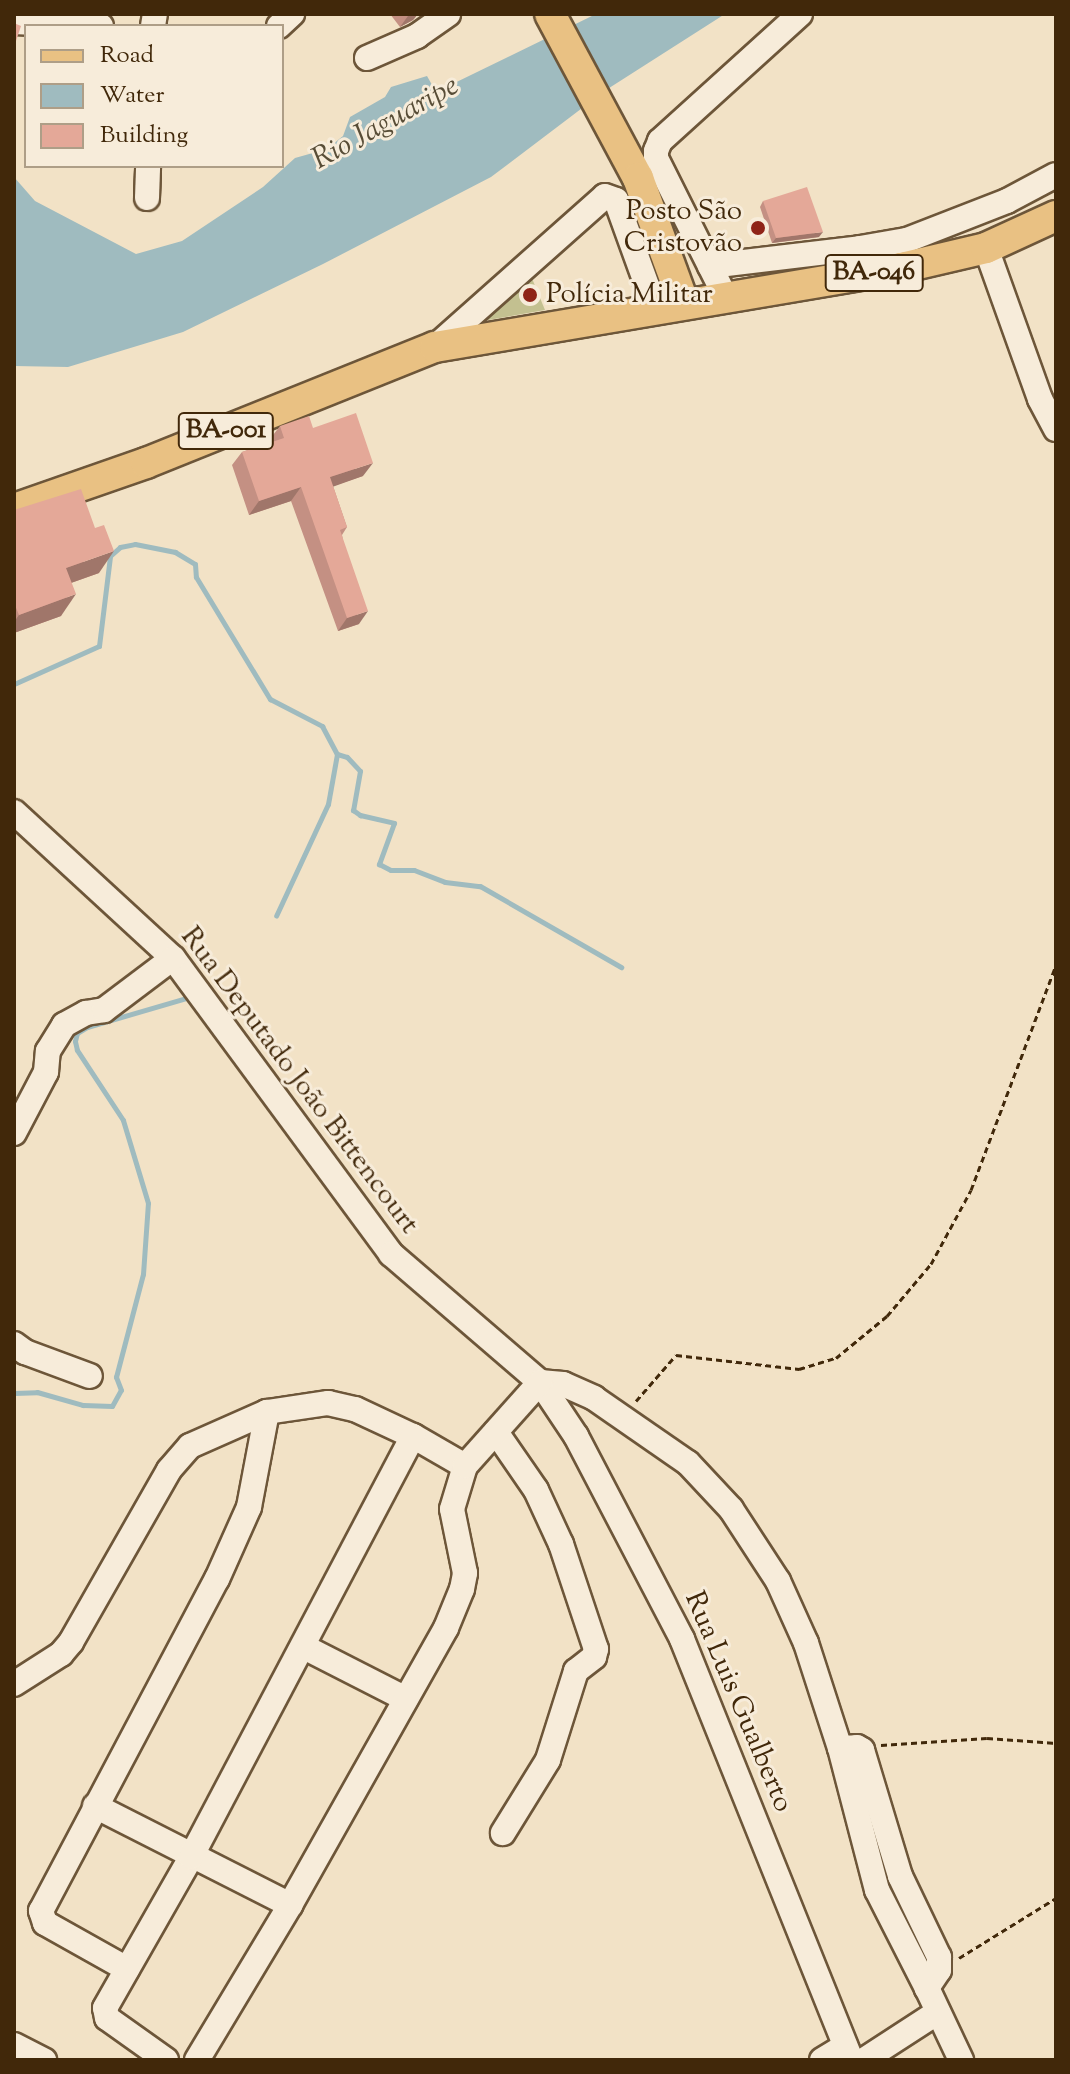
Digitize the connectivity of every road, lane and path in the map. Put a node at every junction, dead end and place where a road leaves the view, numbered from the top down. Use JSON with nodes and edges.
{"nodes":[{"id":1,"x":448,"y":14,"type":"edge"},
{"id":2,"x":550,"y":14,"type":"edge"},
{"id":3,"x":800,"y":14,"type":"edge"},
{"id":4,"x":14,"y":22,"type":"edge"},
{"id":5,"x":58,"y":24,"type":"edge"},
{"id":6,"x":367,"y":58,"type":"dead end"},
{"id":7,"x":148,"y":168,"type":"edge"},
{"id":8,"x":1056,"y":175,"type":"edge"},
{"id":9,"x":147,"y":198,"type":"dead end"},
{"id":10,"x":1056,"y":216,"type":"edge"},
{"id":11,"x":986,"y":248,"type":"junction"},
{"id":12,"x":859,"y":262,"type":"junction"},
{"id":13,"x":710,"y":266,"type":"junction"},
{"id":14,"x":725,"y":296,"type":"junction"},
{"id":15,"x":670,"y":306,"type":"junction"},
{"id":16,"x":435,"y":347,"type":"junction"},
{"id":17,"x":1056,"y":429,"type":"edge"},
{"id":18,"x":14,"y":509,"type":"edge"},
{"id":19,"x":14,"y":812,"type":"edge"},
{"id":20,"x":173,"y":958,"type":"junction"},
{"id":21,"x":1056,"y":965,"type":"edge"},
{"id":22,"x":14,"y":1133,"type":"edge"},
{"id":23,"x":14,"y":1344,"type":"edge"},
{"id":24,"x":90,"y":1376,"type":"dead end"},
{"id":25,"x":540,"y":1382,"type":"junction"},
{"id":26,"x":267,"y":1412,"type":"junction"},
{"id":27,"x":623,"y":1416,"type":"junction"},
{"id":28,"x":241,"y":1424,"type":"junction"},
{"id":29,"x":496,"y":1432,"type":"junction"},
{"id":30,"x":413,"y":1436,"type":"junction"},
{"id":31,"x":257,"y":1462,"type":"junction"},
{"id":32,"x":465,"y":1466,"type":"junction"},
{"id":33,"x":304,"y":1647,"type":"junction"},
{"id":34,"x":14,"y":1684,"type":"edge"},
{"id":35,"x":406,"y":1699,"type":"junction"},
{"id":36,"x":1056,"y":1743,"type":"edge"},
{"id":37,"x":848,"y":1747,"type":"junction"},
{"id":38,"x":95,"y":1806,"type":"junction"},
{"id":39,"x":503,"y":1833,"type":"dead end"},
{"id":40,"x":191,"y":1857,"type":"junction"},
{"id":41,"x":1056,"y":1898,"type":"edge"},
{"id":42,"x":290,"y":1905,"type":"junction"},
{"id":43,"x":127,"y":1969,"type":"junction"},
{"id":44,"x":933,"y":1979,"type":"junction"},
{"id":45,"x":938,"y":2012,"type":"junction"},
{"id":46,"x":14,"y":2045,"type":"edge"},
{"id":47,"x":853,"y":2055,"type":"edge"},
{"id":48,"x":44,"y":2060,"type":"edge"},
{"id":49,"x":166,"y":2060,"type":"edge"},
{"id":50,"x":197,"y":2060,"type":"edge"},
{"id":51,"x":822,"y":2060,"type":"edge"},
{"id":52,"x":961,"y":2060,"type":"edge"}],
"edges":[{"from":1,"to":6,"type":"street"},
{"from":2,"to":15,"type":"main road"},
{"from":3,"to":13,"type":"street"},
{"from":4,"to":5,"type":"street"},
{"from":7,"to":9,"type":"street"},
{"from":8,"to":12,"type":"street"},
{"from":10,"to":11,"type":"main road","number":"BA-046"},
{"from":11,"to":12,"type":"main road","number":"BA-046"},
{"from":11,"to":17,"type":"street"},
{"from":12,"to":13,"type":"street"},
{"from":12,"to":14,"type":"main road","number":"BA-046"},
{"from":13,"to":14,"type":"street"},
{"from":14,"to":15,"type":"main road","number":"BA-046"},
{"from":15,"to":16,"type":"main road","number":"BA-001"},
{"from":15,"to":16,"type":"street"},
{"from":16,"to":18,"type":"main road","number":"BA-001"},
{"from":19,"to":20,"type":"street","name":"Rua Deputado João Bittencourt"},
{"from":20,"to":22,"type":"street"},
{"from":20,"to":25,"type":"street","name":"Rua Deputado João Bittencourt"},
{"from":21,"to":27,"type":"path"},
{"from":23,"to":24,"type":"street"},
{"from":25,"to":27,"type":"street"},
{"from":25,"to":29,"type":"street"},
{"from":25,"to":47,"type":"street","name":"Rua Luis Gualberto"},
{"from":26,"to":28,"type":"street"},
{"from":26,"to":30,"type":"street"},
{"from":26,"to":31,"type":"street"},
{"from":27,"to":37,"type":"street"},
{"from":28,"to":31,"type":"street"},
{"from":28,"to":34,"type":"street"},
{"from":29,"to":32,"type":"street"},
{"from":29,"to":39,"type":"street"},
{"from":30,"to":32,"type":"street"},
{"from":30,"to":33,"type":"street"},
{"from":31,"to":38,"type":"street"},
{"from":32,"to":35,"type":"street"},
{"from":33,"to":35,"type":"street"},
{"from":33,"to":40,"type":"street"},
{"from":35,"to":42,"type":"street"},
{"from":36,"to":37,"type":"path"},
{"from":37,"to":44,"type":"street"},
{"from":38,"to":40,"type":"street"},
{"from":38,"to":43,"type":"street"},
{"from":40,"to":42,"type":"street"},
{"from":40,"to":43,"type":"street"},
{"from":41,"to":44,"type":"path"},
{"from":42,"to":50,"type":"street"},
{"from":43,"to":49,"type":"street"},
{"from":44,"to":45,"type":"street"},
{"from":45,"to":47,"type":"street"},
{"from":45,"to":52,"type":"street"},
{"from":46,"to":48,"type":"street"},
{"from":47,"to":51,"type":"street"}]}
